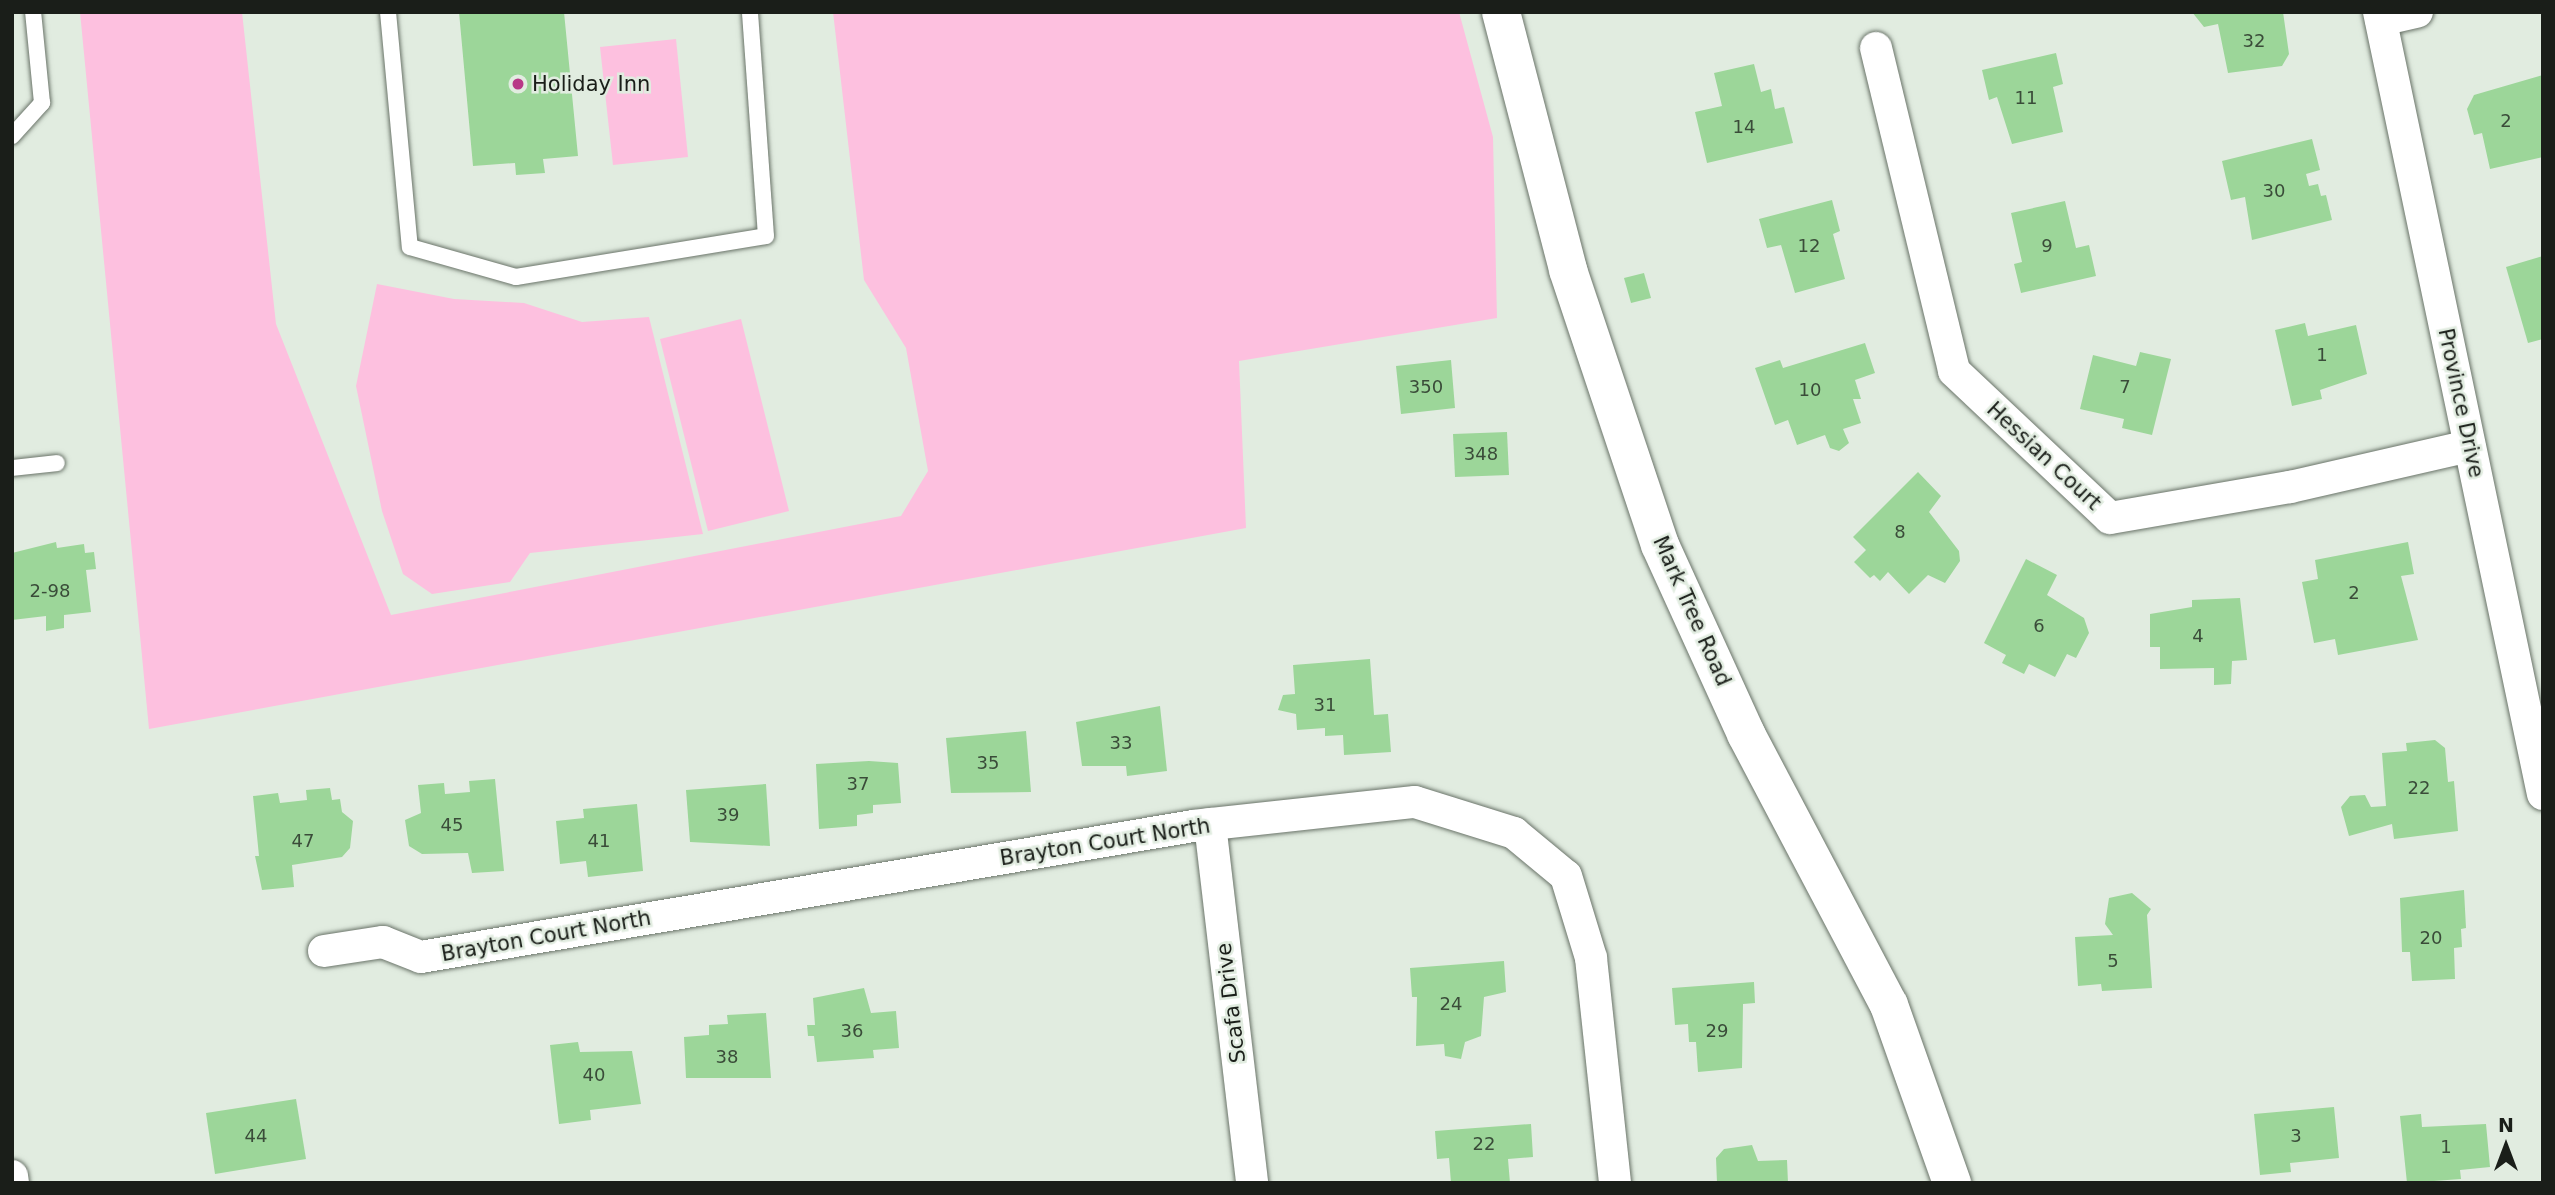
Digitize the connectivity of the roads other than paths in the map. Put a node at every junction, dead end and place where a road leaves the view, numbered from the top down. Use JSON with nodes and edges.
{"nodes":[{"id":1,"x":33,"y":12,"type":"edge"},
{"id":2,"x":388,"y":12,"type":"edge"},
{"id":3,"x":750,"y":12,"type":"edge"},
{"id":4,"x":1501,"y":12,"type":"edge"},
{"id":5,"x":2417,"y":12,"type":"edge"},
{"id":6,"x":2380,"y":16,"type":"edge"},
{"id":7,"x":1876,"y":48,"type":"dead end"},
{"id":8,"x":12,"y":136,"type":"edge"},
{"id":9,"x":2469,"y":446,"type":"junction"},
{"id":10,"x":57,"y":463,"type":"dead end"},
{"id":11,"x":12,"y":468,"type":"edge"},
{"id":12,"x":2543,"y":794,"type":"edge"},
{"id":13,"x":1210,"y":824,"type":"junction"},
{"id":14,"x":324,"y":951,"type":"dead end"},
{"id":15,"x":12,"y":1176,"type":"edge"},
{"id":16,"x":13,"y":1183,"type":"edge"},
{"id":17,"x":1252,"y":1183,"type":"edge"},
{"id":18,"x":1615,"y":1183,"type":"edge"},
{"id":19,"x":1952,"y":1183,"type":"edge"}],
"edges":[{"from":1,"to":8,"type":"lane"},
{"from":2,"to":3,"type":"lane"},
{"from":4,"to":19,"type":"main road","name":"Mark Tree Road"},
{"from":5,"to":6,"type":"street"},
{"from":6,"to":9,"type":"street","name":"Province Drive"},
{"from":7,"to":9,"type":"street","name":"Hessian Court"},
{"from":9,"to":12,"type":"street","name":"Province Drive"},
{"from":10,"to":11,"type":"lane"},
{"from":13,"to":14,"type":"street","name":"Brayton Court North"},
{"from":13,"to":17,"type":"street","name":"Scafa Drive"},
{"from":13,"to":18,"type":"street","name":"Brayton Court North"},
{"from":15,"to":16,"type":"street"}]}
